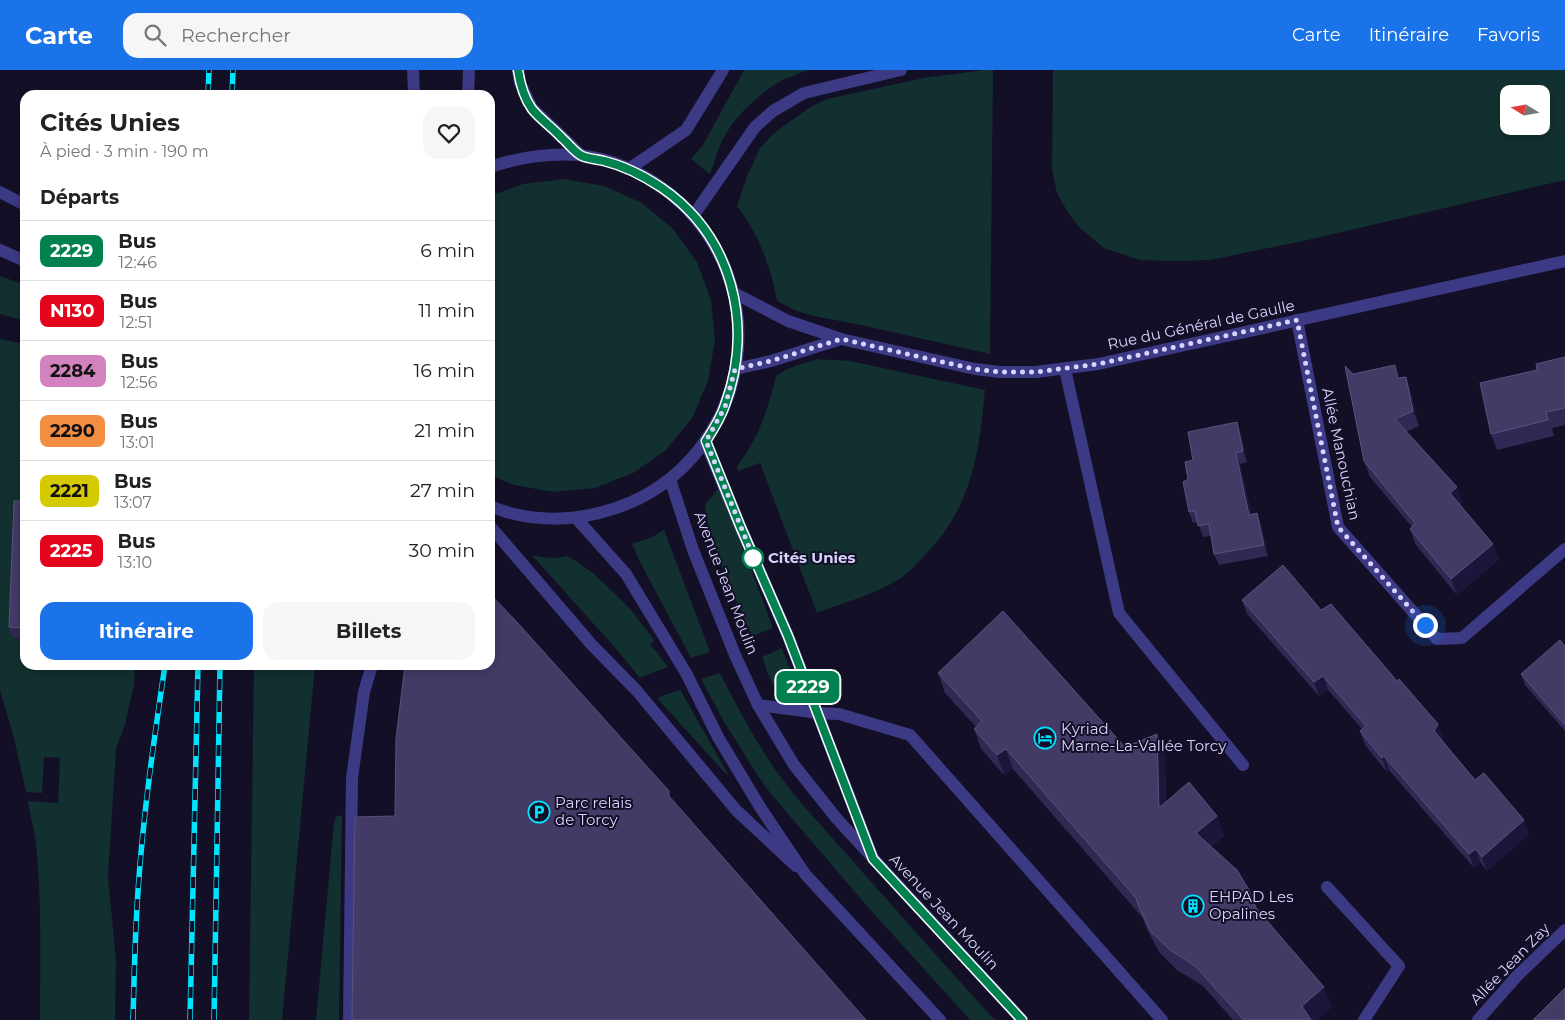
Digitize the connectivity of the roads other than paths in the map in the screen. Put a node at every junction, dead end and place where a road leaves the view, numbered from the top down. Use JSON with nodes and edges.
{"nodes":[{"id":1,"x":413,"y":70,"type":"edge"},
{"id":2,"x":469,"y":70,"type":"edge"},
{"id":3,"x":518,"y":70,"type":"edge"},
{"id":4,"x":723,"y":70,"type":"edge"},
{"id":5,"x":901,"y":70,"type":"edge"},
{"id":6,"x":414,"y":90,"type":"edge"},
{"id":7,"x":468,"y":90,"type":"edge"},
{"id":8,"x":581,"y":156,"type":"junction"},
{"id":9,"x":495,"y":165,"type":"edge"},
{"id":10,"x":629,"y":169,"type":"junction"},
{"id":11,"x":0,"y":192,"type":"edge"},
{"id":12,"x":20,"y":202,"type":"edge"},
{"id":13,"x":693,"y":216,"type":"junction"},
{"id":14,"x":0,"y":250,"type":"edge"},
{"id":15,"x":20,"y":259,"type":"edge"},
{"id":16,"x":1565,"y":261,"type":"edge"},
{"id":17,"x":734,"y":293,"type":"junction"},
{"id":18,"x":1297,"y":320,"type":"junction"},
{"id":19,"x":841,"y":339,"type":"junction"},
{"id":20,"x":735,"y":369,"type":"junction"},
{"id":21,"x":1065,"y":369,"type":"junction"},
{"id":22,"x":706,"y":441,"type":"junction"},
{"id":23,"x":670,"y":479,"type":"junction"},
{"id":24,"x":495,"y":508,"type":"edge"},
{"id":25,"x":576,"y":518,"type":"junction"},
{"id":26,"x":495,"y":532,"type":"edge"},
{"id":27,"x":1565,"y":549,"type":"edge"},
{"id":28,"x":371,"y":670,"type":"edge"},
{"id":29,"x":758,"y":705,"type":"junction"},
{"id":30,"x":818,"y":713,"type":"junction"},
{"id":31,"x":1243,"y":765,"type":"dead end"},
{"id":32,"x":873,"y":859,"type":"junction"},
{"id":33,"x":805,"y":874,"type":"junction"},
{"id":34,"x":1326,"y":887,"type":"dead end"},
{"id":35,"x":1565,"y":930,"type":"edge"},
{"id":36,"x":349,"y":1020,"type":"edge"},
{"id":37,"x":940,"y":1020,"type":"edge"},
{"id":38,"x":1022,"y":1020,"type":"edge"},
{"id":39,"x":1162,"y":1020,"type":"edge"},
{"id":40,"x":1364,"y":1020,"type":"edge"},
{"id":41,"x":1478,"y":1020,"type":"edge"}],
"edges":[{"from":1,"to":6,"type":"street"},
{"from":2,"to":7,"type":"street"},
{"from":3,"to":8,"type":"street"},
{"from":4,"to":10,"type":"street"},
{"from":5,"to":13,"type":"street"},
{"from":8,"to":9,"type":"street"},
{"from":8,"to":10,"type":"street"},
{"from":10,"to":13,"type":"street"},
{"from":11,"to":12,"type":"street"},
{"from":13,"to":17,"type":"street"},
{"from":14,"to":15,"type":"street"},
{"from":16,"to":18,"type":"street","name":"Rue du Général de Gaulle"},
{"from":17,"to":19,"type":"street","name":"Rue du Général de Gaulle"},
{"from":17,"to":20,"type":"street"},
{"from":18,"to":21,"type":"street","name":"Rue du Général de Gaulle"},
{"from":18,"to":27,"type":"street","name":"Allée Manouchian"},
{"from":19,"to":20,"type":"street"},
{"from":19,"to":21,"type":"street","name":"Rue du Général de Gaulle"},
{"from":20,"to":22,"type":"street"},
{"from":21,"to":31,"type":"street"},
{"from":22,"to":23,"type":"street"},
{"from":22,"to":30,"type":"street"},
{"from":23,"to":25,"type":"street"},
{"from":23,"to":29,"type":"street","name":"Avenue Jean Moulin"},
{"from":24,"to":25,"type":"street"},
{"from":25,"to":33,"type":"street"},
{"from":26,"to":33,"type":"street"},
{"from":28,"to":36,"type":"street"},
{"from":29,"to":30,"type":"street"},
{"from":29,"to":32,"type":"street","name":"Avenue Jean Moulin"},
{"from":30,"to":32,"type":"street"},
{"from":30,"to":39,"type":"street"},
{"from":32,"to":38,"type":"street","name":"Avenue Jean Moulin"},
{"from":33,"to":37,"type":"street"},
{"from":34,"to":40,"type":"street"},
{"from":35,"to":41,"type":"street","name":"Allée Jean Zay"}]}
